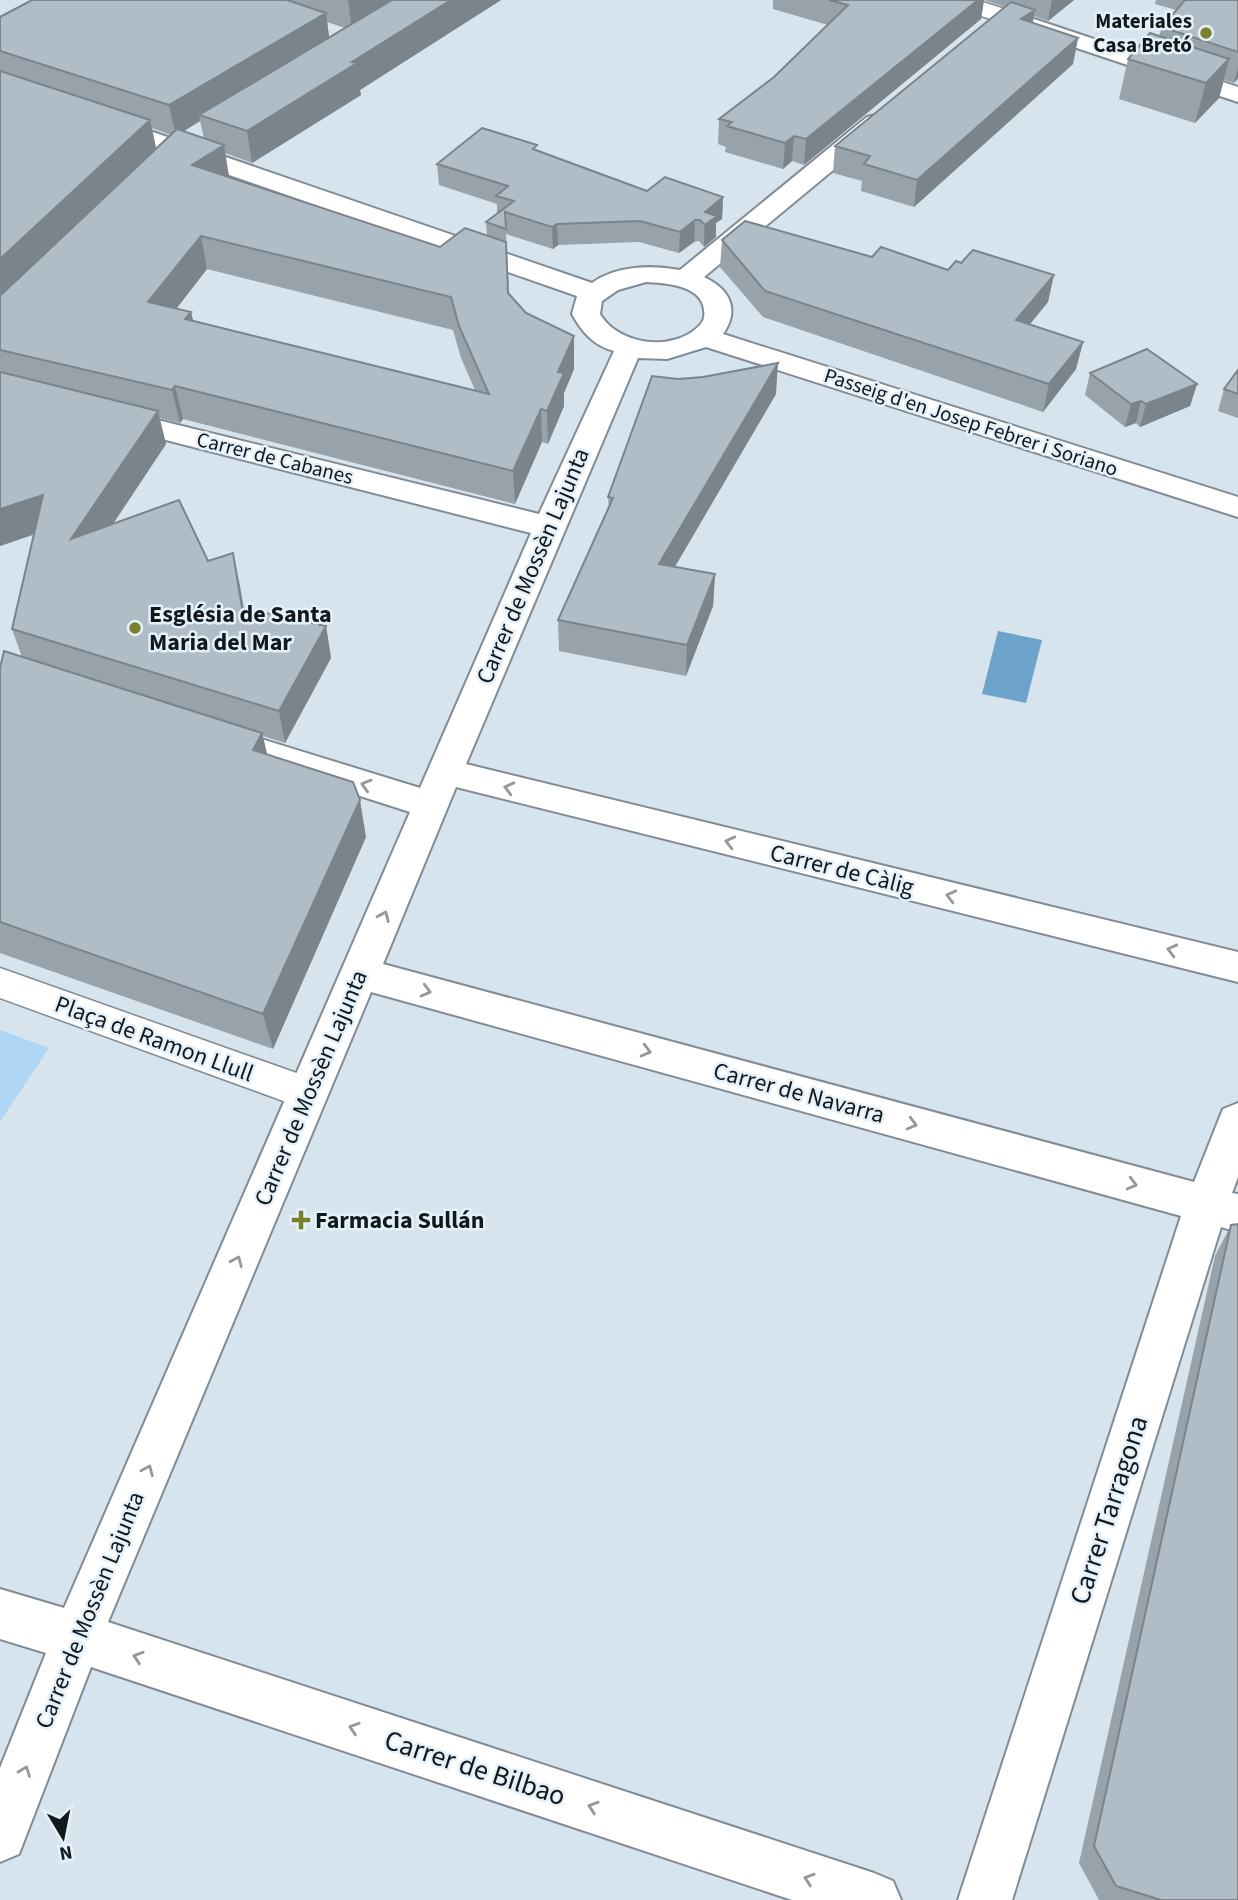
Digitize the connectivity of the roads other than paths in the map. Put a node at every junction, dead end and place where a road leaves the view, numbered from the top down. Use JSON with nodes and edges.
{"nodes":[{"id":1,"x":955,"y":0,"type":"edge"},
{"id":2,"x":1003,"y":16,"type":"junction"},
{"id":3,"x":982,"y":34,"type":"edge"},
{"id":4,"x":1238,"y":95,"type":"edge"},
{"id":5,"x":896,"y":105,"type":"edge"},
{"id":6,"x":77,"y":114,"type":"edge"},
{"id":7,"x":202,"y":134,"type":"edge"},
{"id":8,"x":179,"y":148,"type":"junction"},
{"id":9,"x":159,"y":167,"type":"edge"},
{"id":10,"x":686,"y":279,"type":"junction"},
{"id":11,"x":594,"y":293,"type":"junction"},
{"id":12,"x":704,"y":337,"type":"junction"},
{"id":13,"x":634,"y":349,"type":"junction"},
{"id":14,"x":91,"y":413,"type":"edge"},
{"id":15,"x":1238,"y":508,"type":"edge"},
{"id":16,"x":549,"y":527,"type":"junction"},
{"id":17,"x":179,"y":726,"type":"edge"},
{"id":18,"x":438,"y":789,"type":"junction"},
{"id":19,"x":1238,"y":967,"type":"edge"},
{"id":20,"x":360,"y":973,"type":"junction"},
{"id":21,"x":0,"y":983,"type":"edge"},
{"id":22,"x":308,"y":1094,"type":"junction"},
{"id":23,"x":1238,"y":1121,"type":"edge"},
{"id":24,"x":1222,"y":1209,"type":"edge"},
{"id":25,"x":0,"y":1614,"type":"edge"},
{"id":26,"x":77,"y":1637,"type":"junction"},
{"id":27,"x":0,"y":1835,"type":"edge"},
{"id":28,"x":874,"y":1900,"type":"edge"},
{"id":29,"x":985,"y":1900,"type":"edge"}],
"edges":[{"from":1,"to":2,"type":"street"},
{"from":2,"to":3,"type":"street"},
{"from":2,"to":4,"type":"street"},
{"from":5,"to":10,"type":"street"},
{"from":6,"to":8,"type":"street"},
{"from":7,"to":8,"type":"street"},
{"from":8,"to":9,"type":"street"},
{"from":8,"to":11,"type":"street"},
{"from":10,"to":11,"type":"street"},
{"from":10,"to":12,"type":"street"},
{"from":11,"to":13,"type":"street"},
{"from":12,"to":13,"type":"street"},
{"from":12,"to":15,"type":"street","name":"Passeig d'en Josep Febrer i Soriano"},
{"from":13,"to":16,"type":"street","name":"Carrer de Mossèn Lajunta"},
{"from":14,"to":16,"type":"street","name":"Carrer de Cabanes"},
{"from":16,"to":18,"type":"street","name":"Carrer de Mossèn Lajunta"},
{"from":18,"to":17,"type":"street","name":"Carrer de Càlig","one_way":true},
{"from":19,"to":18,"type":"street","name":"Carrer de Càlig","one_way":true},
{"from":20,"to":18,"type":"street","name":"Carrer de Mossèn Lajunta","one_way":true},
{"from":20,"to":22,"type":"street","name":"Carrer de Mossèn Lajunta"},
{"from":20,"to":24,"type":"street","name":"Carrer de Navarra","one_way":true},
{"from":21,"to":22,"type":"street","name":"Plaça de Ramon Llull"},
{"from":26,"to":22,"type":"street","name":"Carrer de Mossèn Lajunta","one_way":true},
{"from":23,"to":24,"type":"street","name":"Carrer Tarragona"},
{"from":24,"to":29,"type":"street","name":"Carrer Tarragona"},
{"from":25,"to":26,"type":"street","name":"Carrer de Bilbao"},
{"from":27,"to":26,"type":"street","name":"Carrer de Mossèn Lajunta","one_way":true},
{"from":28,"to":26,"type":"street","name":"Carrer de Bilbao","one_way":true}]}
